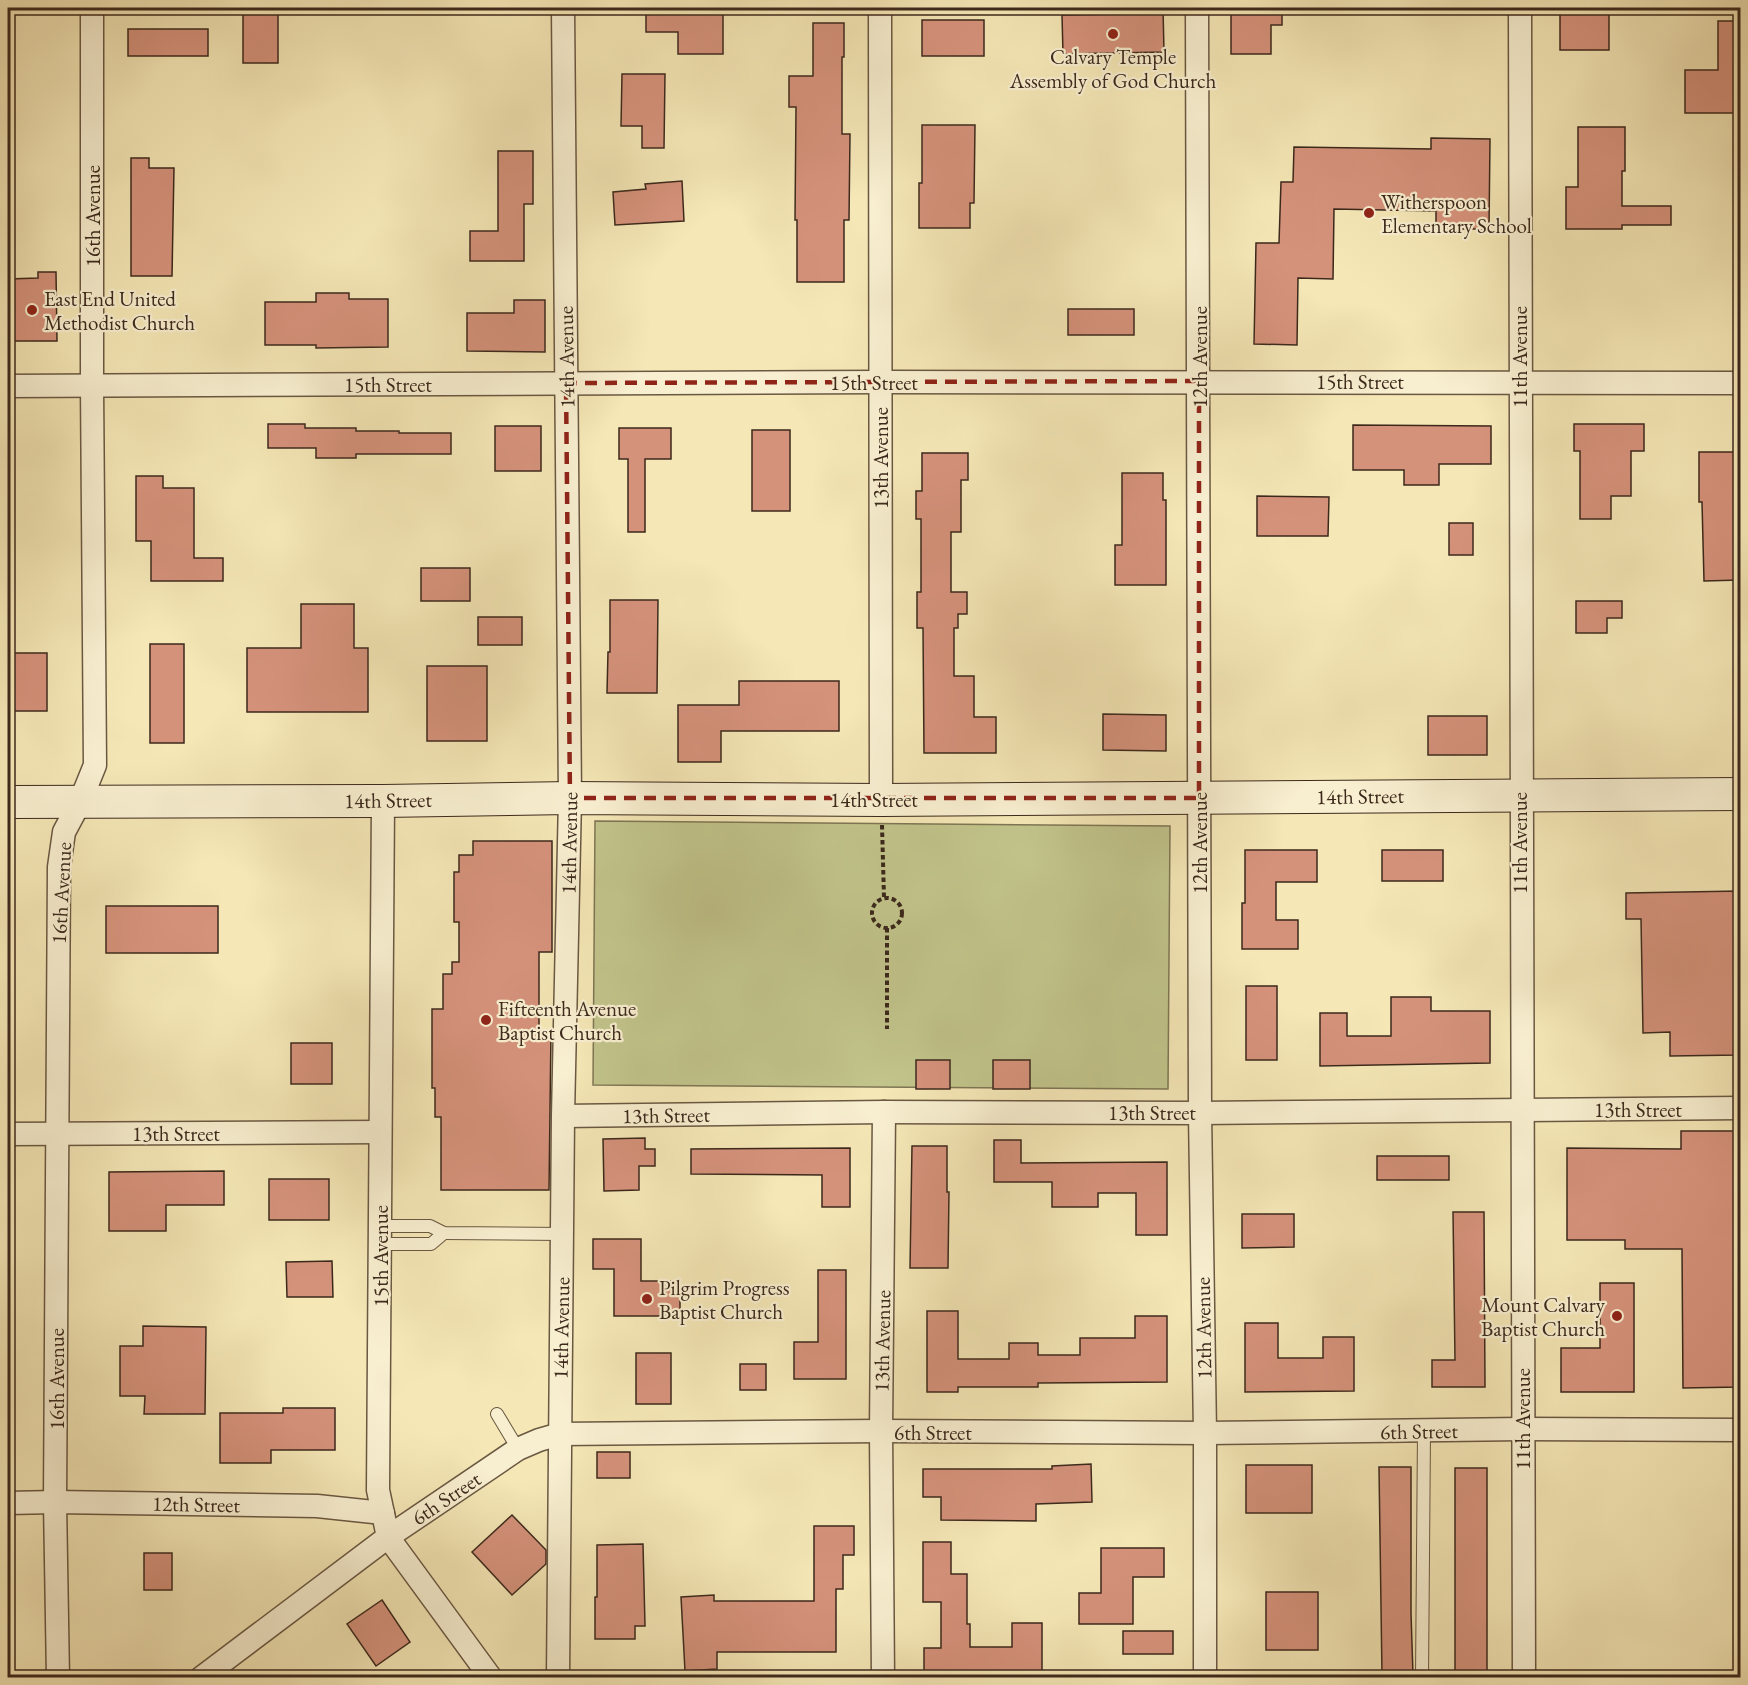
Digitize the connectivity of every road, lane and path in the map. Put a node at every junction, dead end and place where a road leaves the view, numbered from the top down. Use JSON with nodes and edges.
{"nodes":[{"id":1,"x":92,"y":8,"type":"edge"},
{"id":2,"x":563,"y":8,"type":"edge"},
{"id":3,"x":880,"y":8,"type":"edge"},
{"id":4,"x":1197,"y":8,"type":"edge"},
{"id":5,"x":1520,"y":8,"type":"edge"},
{"id":6,"x":1199,"y":381,"type":"junction"},
{"id":7,"x":1518,"y":381,"type":"junction"},
{"id":8,"x":880,"y":382,"type":"junction"},
{"id":9,"x":566,"y":383,"type":"junction"},
{"id":10,"x":1740,"y":383,"type":"edge"},
{"id":11,"x":8,"y":386,"type":"edge"},
{"id":12,"x":92,"y":386,"type":"junction"},
{"id":13,"x":1740,"y":794,"type":"edge"},
{"id":14,"x":1519,"y":795,"type":"junction"},
{"id":15,"x":570,"y":798,"type":"junction"},
{"id":16,"x":1199,"y":798,"type":"junction"},
{"id":17,"x":881,"y":800,"type":"junction"},
{"id":18,"x":383,"y":801,"type":"junction"},
{"id":19,"x":8,"y":802,"type":"edge"},
{"id":20,"x":80,"y":802,"type":"junction"},
{"id":21,"x":884,"y":898,"type":"junction"},
{"id":22,"x":886,"y":928,"type":"junction"},
{"id":23,"x":887,"y":1029,"type":"dead end"},
{"id":24,"x":1740,"y":1108,"type":"edge"},
{"id":25,"x":1520,"y":1110,"type":"junction"},
{"id":26,"x":884,"y":1112,"type":"junction"},
{"id":27,"x":1200,"y":1113,"type":"junction"},
{"id":28,"x":563,"y":1116,"type":"junction"},
{"id":29,"x":380,"y":1132,"type":"junction"},
{"id":30,"x":8,"y":1134,"type":"edge"},
{"id":31,"x":57,"y":1134,"type":"junction"},
{"id":32,"x":444,"y":1233,"type":"junction"},
{"id":33,"x":562,"y":1234,"type":"junction"},
{"id":34,"x":380,"y":1235,"type":"junction"},
{"id":35,"x":497,"y":1414,"type":"dead end"},
{"id":36,"x":1522,"y":1429,"type":"junction"},
{"id":37,"x":1740,"y":1430,"type":"edge"},
{"id":38,"x":880,"y":1431,"type":"junction"},
{"id":39,"x":1424,"y":1431,"type":"junction"},
{"id":40,"x":1205,"y":1433,"type":"junction"},
{"id":41,"x":560,"y":1434,"type":"junction"},
{"id":42,"x":518,"y":1449,"type":"junction"},
{"id":43,"x":55,"y":1502,"type":"junction"},
{"id":44,"x":8,"y":1503,"type":"edge"},
{"id":45,"x":383,"y":1513,"type":"junction"},
{"id":46,"x":388,"y":1537,"type":"junction"},
{"id":47,"x":58,"y":1677,"type":"edge"},
{"id":48,"x":201,"y":1677,"type":"edge"},
{"id":49,"x":491,"y":1677,"type":"edge"},
{"id":50,"x":558,"y":1677,"type":"edge"},
{"id":51,"x":883,"y":1677,"type":"edge"},
{"id":52,"x":1205,"y":1677,"type":"edge"},
{"id":53,"x":1422,"y":1677,"type":"edge"},
{"id":54,"x":1524,"y":1677,"type":"edge"}],
"edges":[{"from":1,"to":12,"type":"street","name":"16th Avenue"},
{"from":2,"to":9,"type":"street","name":"14th Avenue"},
{"from":3,"to":8,"type":"street","name":"13th Avenue"},
{"from":4,"to":6,"type":"street","name":"12th Avenue"},
{"from":5,"to":7,"type":"street","name":"11th Avenue"},
{"from":6,"to":7,"type":"street","name":"15th Street"},
{"from":6,"to":8,"type":"street","name":"15th Street"},
{"from":6,"to":16,"type":"street","name":"12th Avenue"},
{"from":7,"to":10,"type":"street","name":"15th Street"},
{"from":7,"to":14,"type":"street","name":"11th Avenue"},
{"from":8,"to":9,"type":"street","name":"15th Street"},
{"from":8,"to":17,"type":"street","name":"13th Avenue"},
{"from":9,"to":12,"type":"street","name":"15th Street"},
{"from":9,"to":15,"type":"street","name":"14th Avenue"},
{"from":11,"to":12,"type":"street","name":"15th Street"},
{"from":12,"to":20,"type":"street","name":"16th Avenue"},
{"from":13,"to":14,"type":"main road","name":"14th Street"},
{"from":14,"to":16,"type":"main road","name":"14th Street"},
{"from":14,"to":25,"type":"street","name":"11th Avenue"},
{"from":15,"to":17,"type":"main road","name":"14th Street"},
{"from":15,"to":18,"type":"main road","name":"14th Street"},
{"from":15,"to":28,"type":"street","name":"14th Avenue"},
{"from":16,"to":17,"type":"main road","name":"14th Street"},
{"from":16,"to":27,"type":"street","name":"12th Avenue"},
{"from":17,"to":21,"type":"path"},
{"from":18,"to":20,"type":"main road","name":"14th Street"},
{"from":18,"to":29,"type":"street","name":"15th Avenue"},
{"from":19,"to":20,"type":"main road","name":"14th Street"},
{"from":20,"to":31,"type":"street","name":"16th Avenue"},
{"from":21,"to":22,"type":"path"},
{"from":21,"to":22,"type":"path"},
{"from":22,"to":23,"type":"path"},
{"from":24,"to":25,"type":"street","name":"13th Street"},
{"from":25,"to":27,"type":"street","name":"13th Street"},
{"from":25,"to":36,"type":"street","name":"11th Avenue"},
{"from":26,"to":27,"type":"street","name":"13th Street"},
{"from":26,"to":28,"type":"street","name":"13th Street"},
{"from":26,"to":38,"type":"street","name":"13th Avenue"},
{"from":27,"to":40,"type":"street","name":"12th Avenue"},
{"from":28,"to":33,"type":"street","name":"14th Avenue"},
{"from":29,"to":31,"type":"street","name":"13th Street"},
{"from":29,"to":34,"type":"street","name":"15th Avenue"},
{"from":30,"to":31,"type":"street","name":"13th Street"},
{"from":31,"to":43,"type":"street","name":"16th Avenue"},
{"from":32,"to":33,"type":"lane"},
{"from":32,"to":34,"type":"lane"},
{"from":32,"to":34,"type":"lane"},
{"from":33,"to":41,"type":"street","name":"14th Avenue"},
{"from":34,"to":45,"type":"street","name":"15th Avenue"},
{"from":35,"to":42,"type":"lane"},
{"from":36,"to":37,"type":"street","name":"6th Street"},
{"from":36,"to":39,"type":"street","name":"6th Street"},
{"from":36,"to":54,"type":"street","name":"11th Avenue"},
{"from":38,"to":40,"type":"street","name":"6th Street"},
{"from":38,"to":41,"type":"street","name":"6th Street"},
{"from":38,"to":51,"type":"street","name":"13th Avenue"},
{"from":39,"to":40,"type":"street","name":"6th Street"},
{"from":39,"to":53,"type":"lane"},
{"from":40,"to":52,"type":"street","name":"12th Avenue"},
{"from":41,"to":42,"type":"street","name":"6th Street"},
{"from":41,"to":50,"type":"street","name":"14th Avenue"},
{"from":42,"to":46,"type":"street","name":"6th Street"},
{"from":43,"to":44,"type":"street","name":"12th Street"},
{"from":43,"to":45,"type":"street","name":"12th Street"},
{"from":43,"to":47,"type":"street","name":"16th Avenue"},
{"from":45,"to":46,"type":"street","name":"15th Avenue"},
{"from":46,"to":48,"type":"street","name":"6th Street"},
{"from":46,"to":49,"type":"street","name":"15th Avenue"}]}
